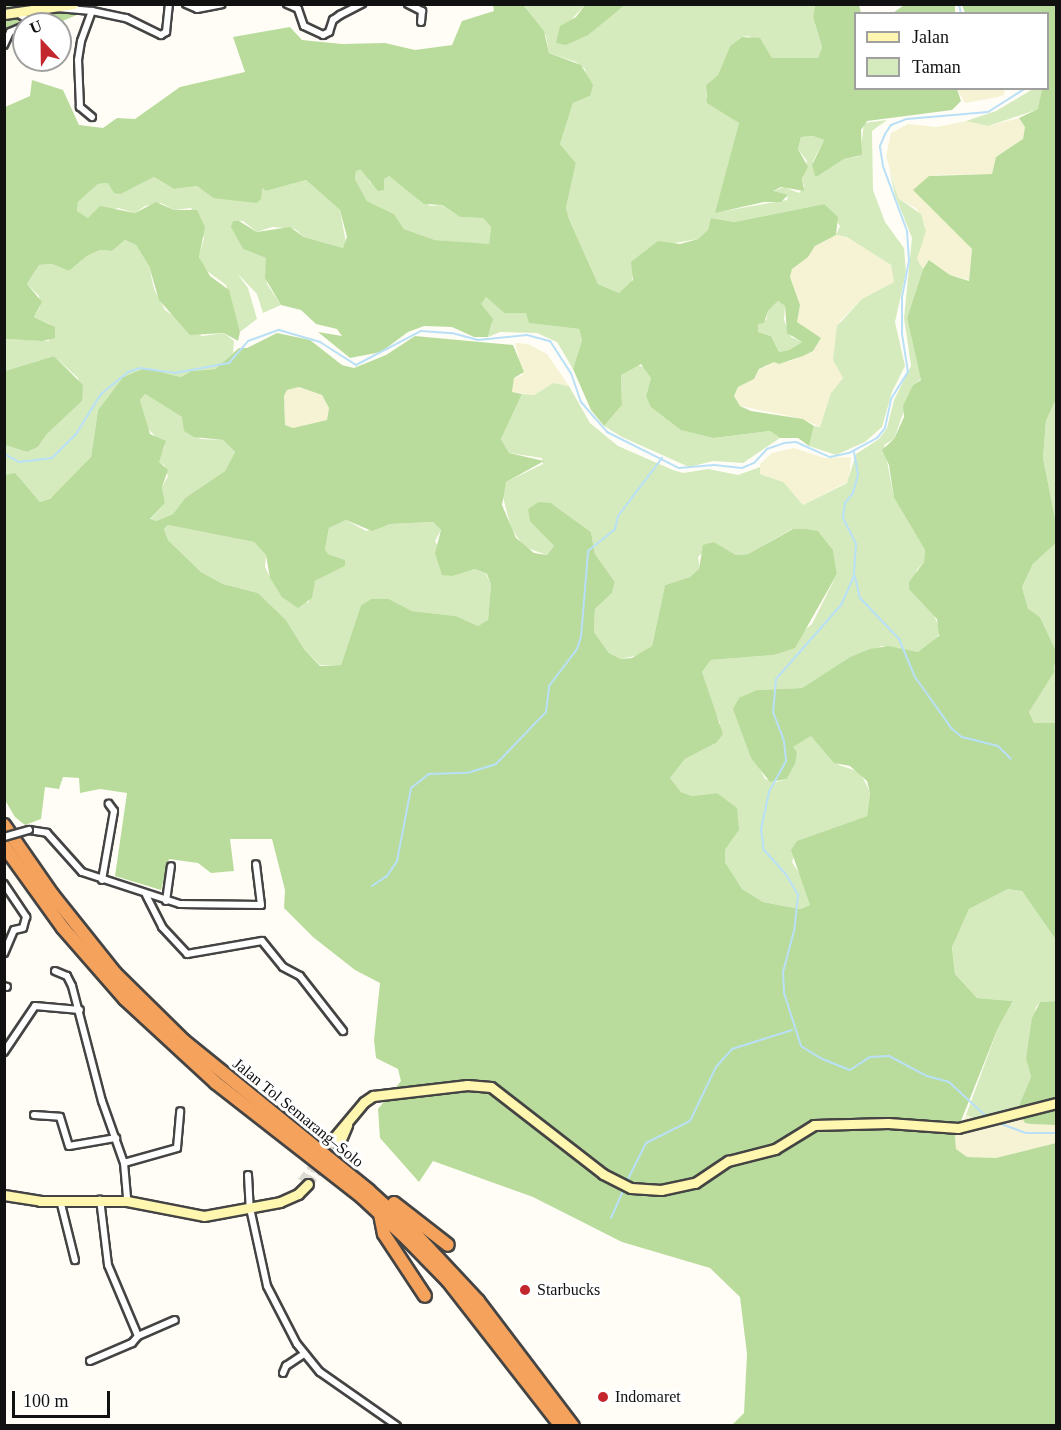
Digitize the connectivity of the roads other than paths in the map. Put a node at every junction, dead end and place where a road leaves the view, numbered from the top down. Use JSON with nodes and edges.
{"nodes":[{"id":1,"x":74,"y":4,"type":"edge"},
{"id":2,"x":169,"y":4,"type":"edge"},
{"id":3,"x":186,"y":4,"type":"edge"},
{"id":4,"x":222,"y":4,"type":"edge"},
{"id":5,"x":286,"y":4,"type":"edge"},
{"id":6,"x":362,"y":4,"type":"edge"},
{"id":7,"x":408,"y":4,"type":"edge"},
{"id":8,"x":56,"y":8,"type":"junction"},
{"id":9,"x":15,"y":11,"type":"joint"},
{"id":10,"x":92,"y":11,"type":"junction"},
{"id":11,"x":4,"y":14,"type":"edge"},
{"id":12,"x":421,"y":22,"type":"dead end"},
{"id":13,"x":12,"y":31,"type":"edge"},
{"id":14,"x":4,"y":45,"type":"edge"},
{"id":15,"x":92,"y":117,"type":"dead end"},
{"id":16,"x":109,"y":804,"type":"dead end"},
{"id":17,"x":4,"y":825,"type":"edge"},
{"id":18,"x":4,"y":837,"type":"edge"},
{"id":19,"x":4,"y":846,"type":"edge"},
{"id":20,"x":256,"y":864,"type":"dead end"},
{"id":21,"x":171,"y":867,"type":"dead end"},
{"id":22,"x":102,"y":880,"type":"junction"},
{"id":23,"x":4,"y":884,"type":"edge"},
{"id":24,"x":146,"y":895,"type":"junction"},
{"id":25,"x":166,"y":901,"type":"junction"},
{"id":26,"x":4,"y":952,"type":"edge"},
{"id":27,"x":55,"y":971,"type":"dead end"},
{"id":28,"x":80,"y":1010,"type":"junction"},
{"id":29,"x":343,"y":1031,"type":"dead end"},
{"id":30,"x":4,"y":1052,"type":"edge"},
{"id":31,"x":1056,"y":1103,"type":"edge"},
{"id":32,"x":180,"y":1111,"type":"dead end"},
{"id":33,"x":34,"y":1115,"type":"dead end"},
{"id":34,"x":116,"y":1138,"type":"junction"},
{"id":35,"x":336,"y":1142,"type":"tunnel mouth"},
{"id":36,"x":124,"y":1163,"type":"junction"},
{"id":37,"x":348,"y":1173,"type":"junction"},
{"id":38,"x":248,"y":1175,"type":"dead end"},
{"id":39,"x":305,"y":1182,"type":"tunnel mouth"},
{"id":40,"x":4,"y":1195,"type":"edge"},
{"id":41,"x":100,"y":1198,"type":"junction"},
{"id":42,"x":60,"y":1200,"type":"junction"},
{"id":43,"x":127,"y":1201,"type":"junction"},
{"id":44,"x":250,"y":1208,"type":"junction"},
{"id":45,"x":380,"y":1214,"type":"junction"},
{"id":46,"x":448,"y":1245,"type":"dead end"},
{"id":47,"x":75,"y":1260,"type":"dead end"},
{"id":48,"x":425,"y":1296,"type":"dead end"},
{"id":49,"x":175,"y":1320,"type":"dead end"},
{"id":50,"x":138,"y":1336,"type":"junction"},
{"id":51,"x":304,"y":1354,"type":"junction"},
{"id":52,"x":90,"y":1361,"type":"dead end"},
{"id":53,"x":283,"y":1373,"type":"dead end"},
{"id":54,"x":397,"y":1425,"type":"edge"},
{"id":55,"x":561,"y":1425,"type":"edge"},
{"id":56,"x":573,"y":1425,"type":"edge"}],
"edges":[{"from":1,"to":8,"type":"street"},
{"from":2,"to":10,"type":"street"},
{"from":3,"to":4,"type":"street"},
{"from":5,"to":6,"type":"street"},
{"from":7,"to":12,"type":"street"},
{"from":8,"to":9,"type":"street"},
{"from":8,"to":10,"type":"street"},
{"from":9,"to":11,"type":"street"},
{"from":10,"to":15,"type":"street"},
{"from":13,"to":14,"type":"street"},
{"from":16,"to":22,"type":"street"},
{"from":17,"to":37,"type":"highway","name":"Jalan Tol Semarang–Solo"},
{"from":18,"to":22,"type":"street","bridge":true},
{"from":19,"to":45,"type":"highway","name":"Jalan Tol Semarang–Solo"},
{"from":20,"to":25,"type":"street"},
{"from":21,"to":25,"type":"street"},
{"from":22,"to":24,"type":"street"},
{"from":23,"to":26,"type":"street"},
{"from":24,"to":25,"type":"street"},
{"from":24,"to":29,"type":"street"},
{"from":27,"to":28,"type":"street"},
{"from":28,"to":30,"type":"street"},
{"from":28,"to":34,"type":"street"},
{"from":31,"to":35,"type":"street"},
{"from":32,"to":36,"type":"street"},
{"from":33,"to":34,"type":"street"},
{"from":34,"to":36,"type":"street"},
{"from":36,"to":43,"type":"street"},
{"from":37,"to":46,"type":"highway"},
{"from":37,"to":56,"type":"highway","name":"Jalan Tol Semarang–Solo"},
{"from":38,"to":44,"type":"street"},
{"from":39,"to":44,"type":"street"},
{"from":40,"to":42,"type":"street"},
{"from":41,"to":42,"type":"street"},
{"from":41,"to":43,"type":"street"},
{"from":41,"to":50,"type":"street"},
{"from":42,"to":47,"type":"street"},
{"from":43,"to":44,"type":"street"},
{"from":44,"to":51,"type":"street"},
{"from":45,"to":48,"type":"highway"},
{"from":45,"to":55,"type":"highway","name":"Jalan Tol Semarang–Solo"},
{"from":49,"to":50,"type":"street"},
{"from":50,"to":52,"type":"street"},
{"from":51,"to":53,"type":"street"},
{"from":51,"to":54,"type":"street"}]}
